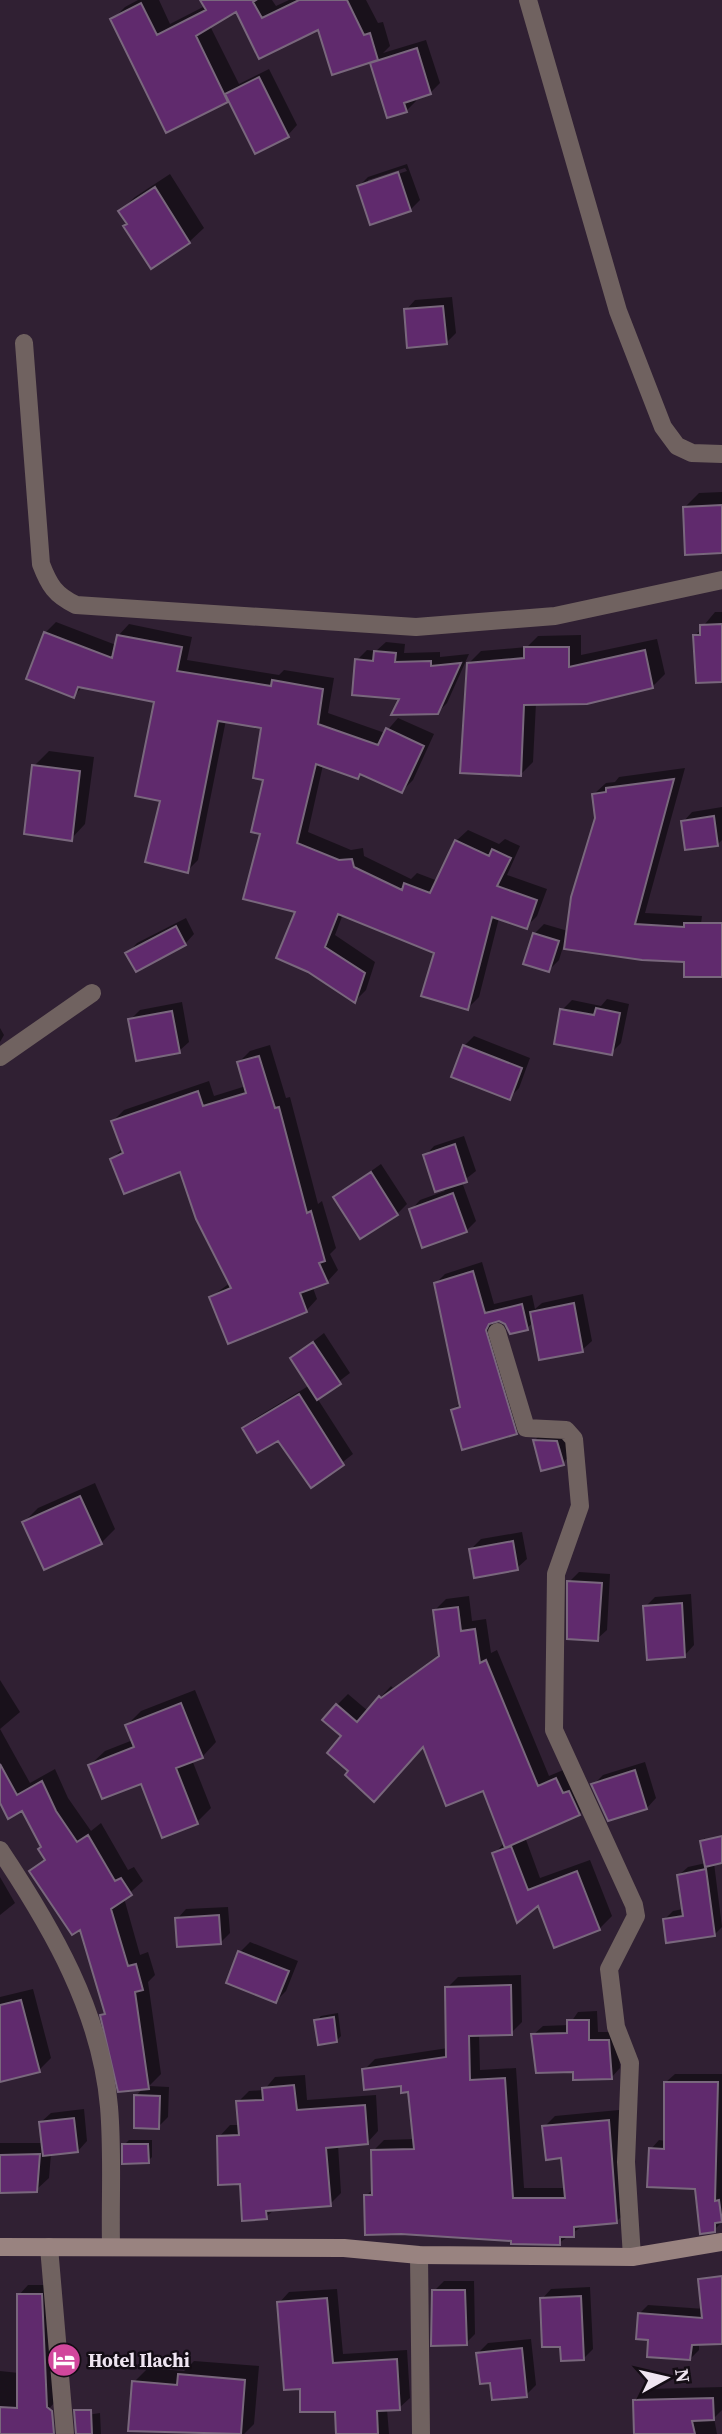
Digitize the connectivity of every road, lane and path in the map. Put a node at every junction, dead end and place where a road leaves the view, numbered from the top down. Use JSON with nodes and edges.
{"nodes":[{"id":1,"x":528,"y":0,"type":"edge"},
{"id":2,"x":24,"y":343,"type":"dead end"},
{"id":3,"x":722,"y":454,"type":"edge"},
{"id":4,"x":722,"y":580,"type":"edge"},
{"id":5,"x":92,"y":993,"type":"dead end"},
{"id":6,"x":0,"y":1057,"type":"edge"},
{"id":7,"x":497,"y":1332,"type":"dead end"},
{"id":8,"x":0,"y":1850,"type":"edge"},
{"id":9,"x":722,"y":2242,"type":"edge"},
{"id":10,"x":111,"y":2246,"type":"junction"},
{"id":11,"x":0,"y":2247,"type":"edge"},
{"id":12,"x":49,"y":2247,"type":"junction"},
{"id":13,"x":419,"y":2255,"type":"junction"},
{"id":14,"x":632,"y":2258,"type":"junction"},
{"id":15,"x":65,"y":2434,"type":"edge"},
{"id":16,"x":421,"y":2434,"type":"edge"}],
"edges":[{"from":1,"to":3,"type":"street"},
{"from":2,"to":4,"type":"street"},
{"from":5,"to":6,"type":"street"},
{"from":7,"to":14,"type":"street"},
{"from":8,"to":10,"type":"street"},
{"from":9,"to":14,"type":"main road"},
{"from":10,"to":12,"type":"main road"},
{"from":10,"to":13,"type":"main road"},
{"from":11,"to":12,"type":"main road"},
{"from":12,"to":15,"type":"street"},
{"from":13,"to":14,"type":"main road"},
{"from":13,"to":16,"type":"street"}]}
